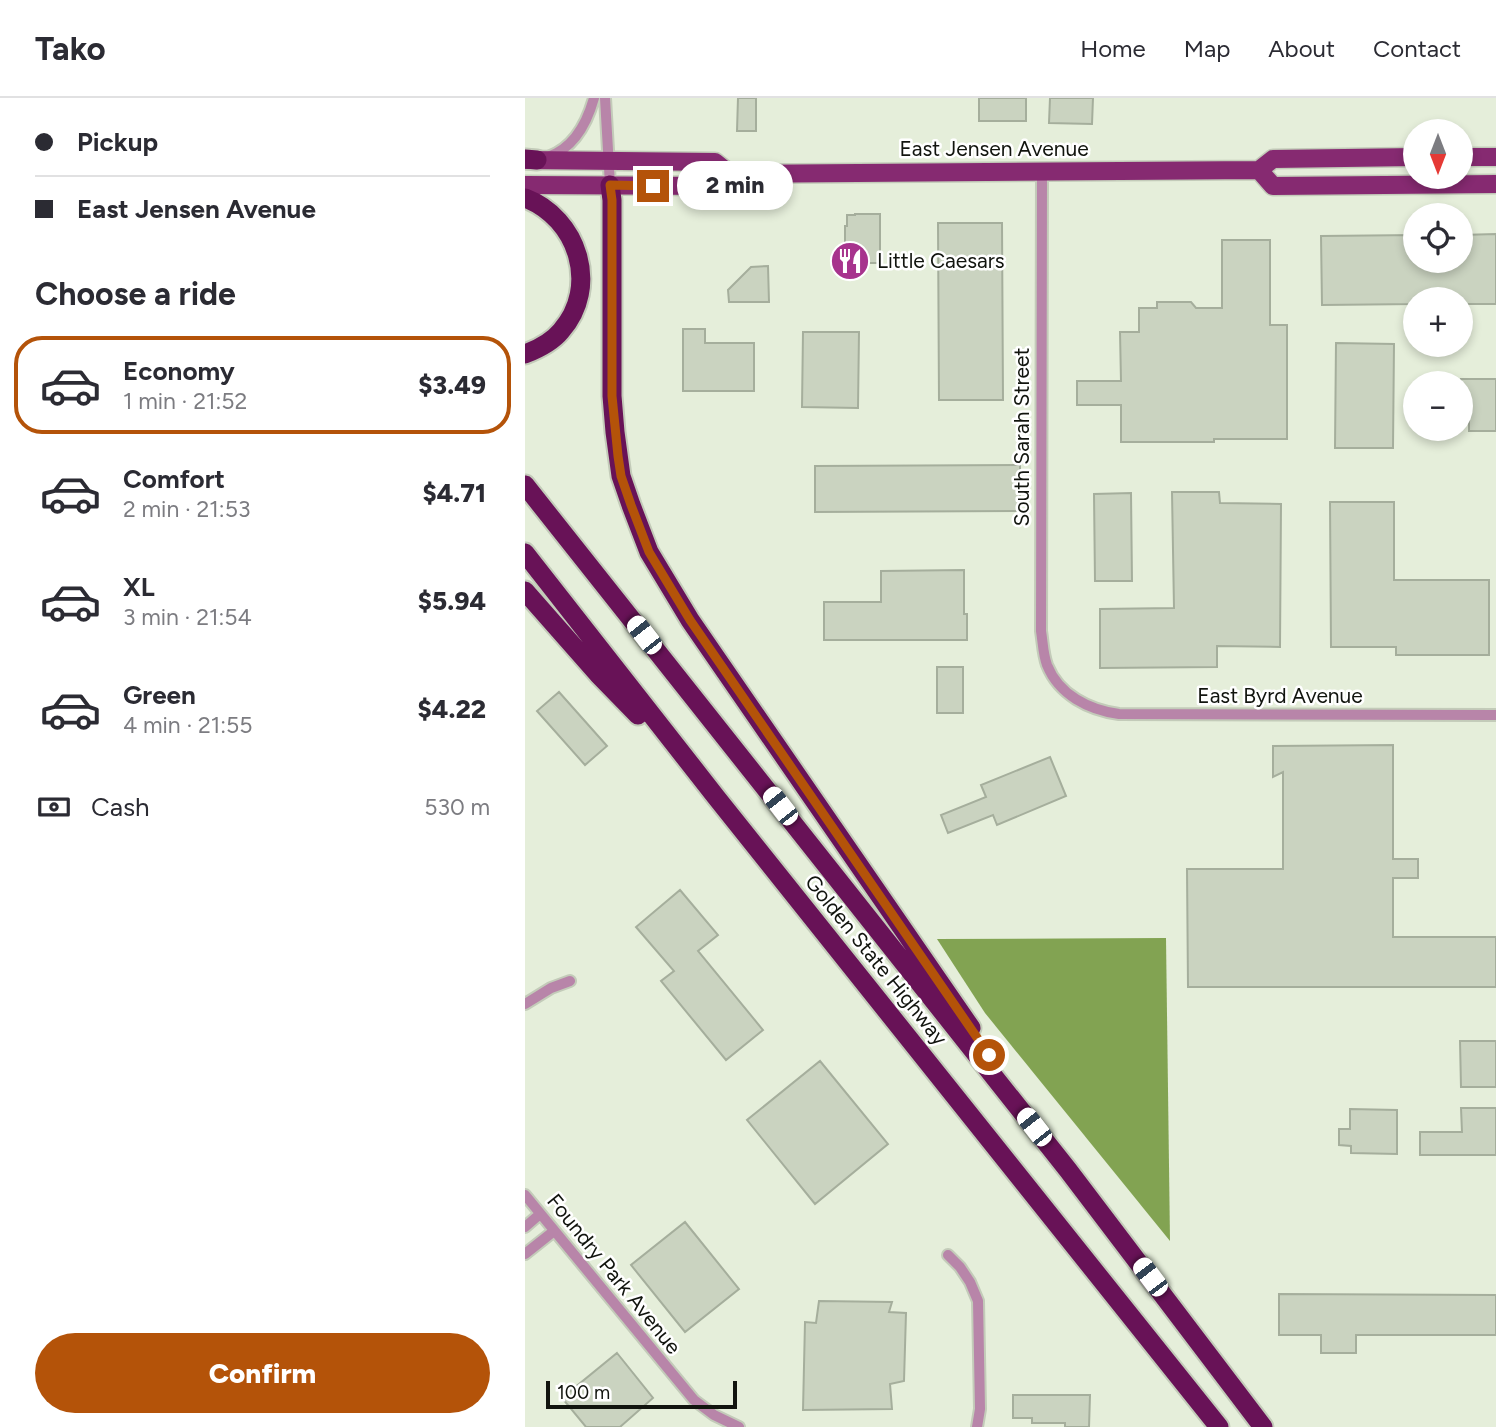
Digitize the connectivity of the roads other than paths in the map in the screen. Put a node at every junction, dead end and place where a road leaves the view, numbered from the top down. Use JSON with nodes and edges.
{"nodes":[{"id":1,"x":594,"y":98,"type":"edge"},
{"id":2,"x":605,"y":98,"type":"edge"},
{"id":3,"x":1403,"y":157,"type":"edge"},
{"id":4,"x":1473,"y":157,"type":"edge"},
{"id":5,"x":1496,"y":157,"type":"edge"},
{"id":6,"x":529,"y":160,"type":"edge"},
{"id":7,"x":608,"y":161,"type":"junction"},
{"id":8,"x":1259,"y":170,"type":"junction"},
{"id":9,"x":1042,"y":172,"type":"junction"},
{"id":10,"x":730,"y":174,"type":"junction"},
{"id":11,"x":1496,"y":184,"type":"edge"},
{"id":12,"x":525,"y":185,"type":"edge"},
{"id":13,"x":610,"y":185,"type":"junction"},
{"id":14,"x":525,"y":198,"type":"edge"},
{"id":15,"x":525,"y":354,"type":"edge"},
{"id":16,"x":525,"y":485,"type":"edge"},
{"id":17,"x":525,"y":554,"type":"edge"},
{"id":18,"x":525,"y":591,"type":"edge"},
{"id":19,"x":1069,"y":693,"type":"joint"},
{"id":20,"x":1496,"y":715,"type":"edge"},
{"id":21,"x":716,"y":797,"type":"junction"},
{"id":22,"x":570,"y":981,"type":"dead end"},
{"id":23,"x":525,"y":1003,"type":"edge"},
{"id":24,"x":1068,"y":1170,"type":"junction"},
{"id":25,"x":525,"y":1195,"type":"edge"},
{"id":26,"x":540,"y":1214,"type":"junction"},
{"id":27,"x":525,"y":1227,"type":"edge"},
{"id":28,"x":554,"y":1231,"type":"junction"},
{"id":29,"x":525,"y":1254,"type":"edge"},
{"id":30,"x":948,"y":1255,"type":"dead end"},
{"id":31,"x":739,"y":1427,"type":"edge"},
{"id":32,"x":977,"y":1427,"type":"edge"},
{"id":33,"x":1219,"y":1427,"type":"edge"},
{"id":34,"x":1263,"y":1427,"type":"edge"}],
"edges":[{"from":1,"to":6,"type":"street"},
{"from":2,"to":7,"type":"street"},
{"from":3,"to":8,"type":"main road","name":"East Jensen Avenue"},
{"from":4,"to":5,"type":"main road"},
{"from":6,"to":7,"type":"main road","name":"East Jensen Avenue"},
{"from":7,"to":10,"type":"main road","name":"East Jensen Avenue"},
{"from":7,"to":13,"type":"street"},
{"from":8,"to":9,"type":"main road","name":"East Jensen Avenue"},
{"from":8,"to":11,"type":"main road"},
{"from":9,"to":10,"type":"main road","name":"East Jensen Avenue"},
{"from":9,"to":19,"type":"street","name":"South Sarah Street"},
{"from":10,"to":13,"type":"main road","name":"East Jensen Avenue"},
{"from":12,"to":13,"type":"main road","name":"East Jensen Avenue"},
{"from":13,"to":24,"type":"highway"},
{"from":14,"to":15,"type":"highway"},
{"from":16,"to":24,"type":"highway","name":"Golden State Highway"},
{"from":17,"to":21,"type":"highway","name":"Golden State Highway"},
{"from":18,"to":21,"type":"highway"},
{"from":19,"to":20,"type":"street","name":"East Byrd Avenue"},
{"from":21,"to":33,"type":"highway","name":"Golden State Highway"},
{"from":22,"to":23,"type":"street"},
{"from":24,"to":34,"type":"highway","name":"Golden State Highway"},
{"from":25,"to":26,"type":"street","name":"Foundry Park Avenue"},
{"from":26,"to":27,"type":"street"},
{"from":26,"to":28,"type":"street","name":"Foundry Park Avenue"},
{"from":28,"to":29,"type":"street"},
{"from":28,"to":31,"type":"street","name":"Foundry Park Avenue"},
{"from":30,"to":32,"type":"street"}]}
